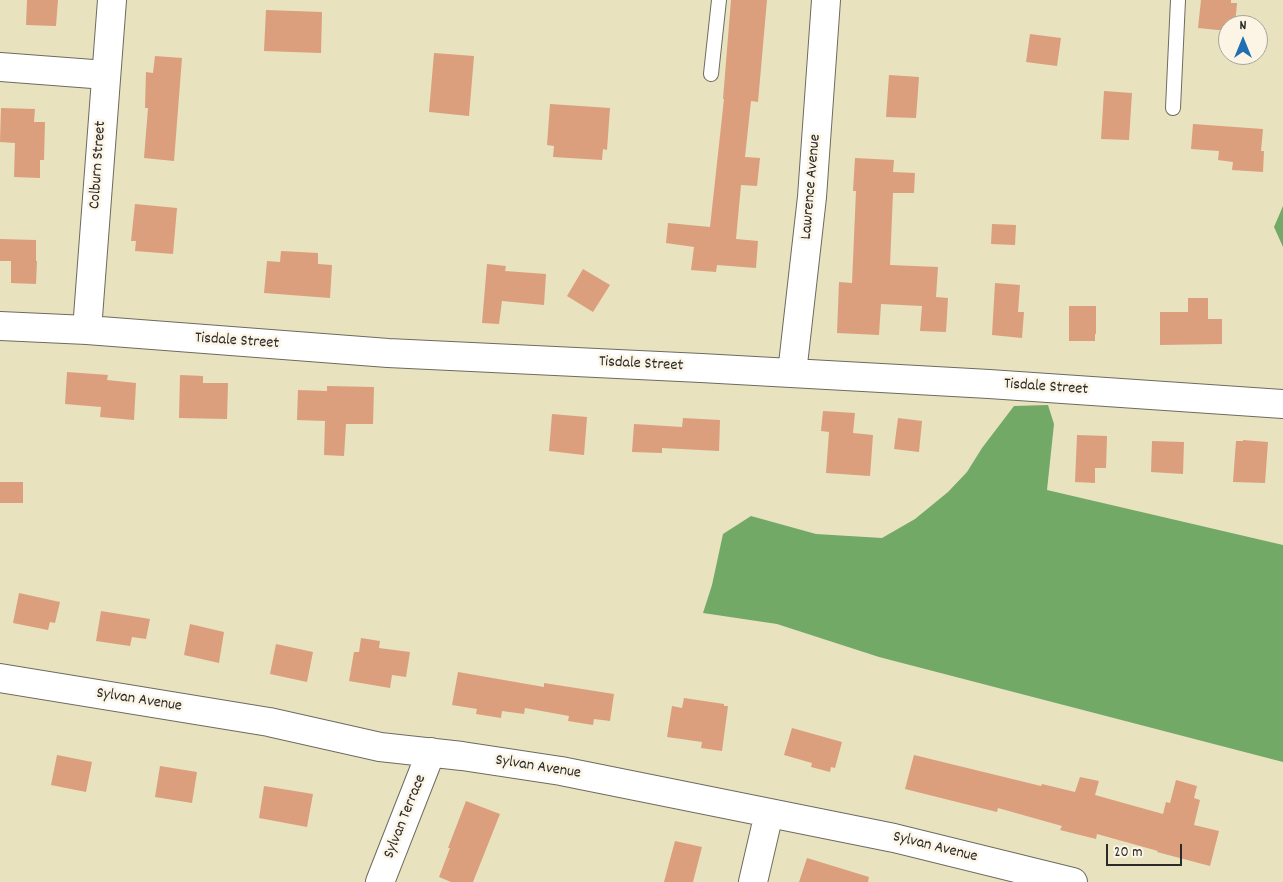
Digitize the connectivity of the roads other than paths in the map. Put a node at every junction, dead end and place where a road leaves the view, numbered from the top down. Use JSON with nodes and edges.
{"nodes":[{"id":1,"x":112,"y":0,"type":"edge"},
{"id":2,"x":719,"y":0,"type":"edge"},
{"id":3,"x":826,"y":0,"type":"edge"},
{"id":4,"x":1178,"y":0,"type":"edge"},
{"id":5,"x":0,"y":67,"type":"edge"},
{"id":6,"x":711,"y":74,"type":"dead end"},
{"id":7,"x":106,"y":75,"type":"junction"},
{"id":8,"x":1173,"y":108,"type":"dead end"},
{"id":9,"x":0,"y":326,"type":"edge"},
{"id":10,"x":86,"y":330,"type":"junction"},
{"id":11,"x":792,"y":373,"type":"junction"},
{"id":12,"x":1283,"y":404,"type":"edge"},
{"id":13,"x":0,"y":678,"type":"edge"},
{"id":14,"x":431,"y":752,"type":"junction"},
{"id":15,"x":769,"y":813,"type":"junction"},
{"id":16,"x":380,"y":882,"type":"edge"},
{"id":17,"x":753,"y":882,"type":"edge"},
{"id":18,"x":1072,"y":882,"type":"edge"}],
"edges":[{"from":1,"to":7,"type":"street","name":"Colburn Street"},
{"from":2,"to":6,"type":"lane"},
{"from":3,"to":11,"type":"street","name":"Lawrence Avenue"},
{"from":4,"to":8,"type":"lane"},
{"from":5,"to":7,"type":"street"},
{"from":7,"to":10,"type":"street","name":"Colburn Street"},
{"from":9,"to":10,"type":"street","name":"Tisdale Street"},
{"from":10,"to":11,"type":"street","name":"Tisdale Street"},
{"from":11,"to":12,"type":"street","name":"Tisdale Street"},
{"from":13,"to":14,"type":"street","name":"Sylvan Avenue"},
{"from":14,"to":15,"type":"street","name":"Sylvan Avenue"},
{"from":14,"to":16,"type":"street","name":"Sylvan Terrace"},
{"from":15,"to":17,"type":"street"},
{"from":15,"to":18,"type":"street","name":"Sylvan Avenue"}]}
